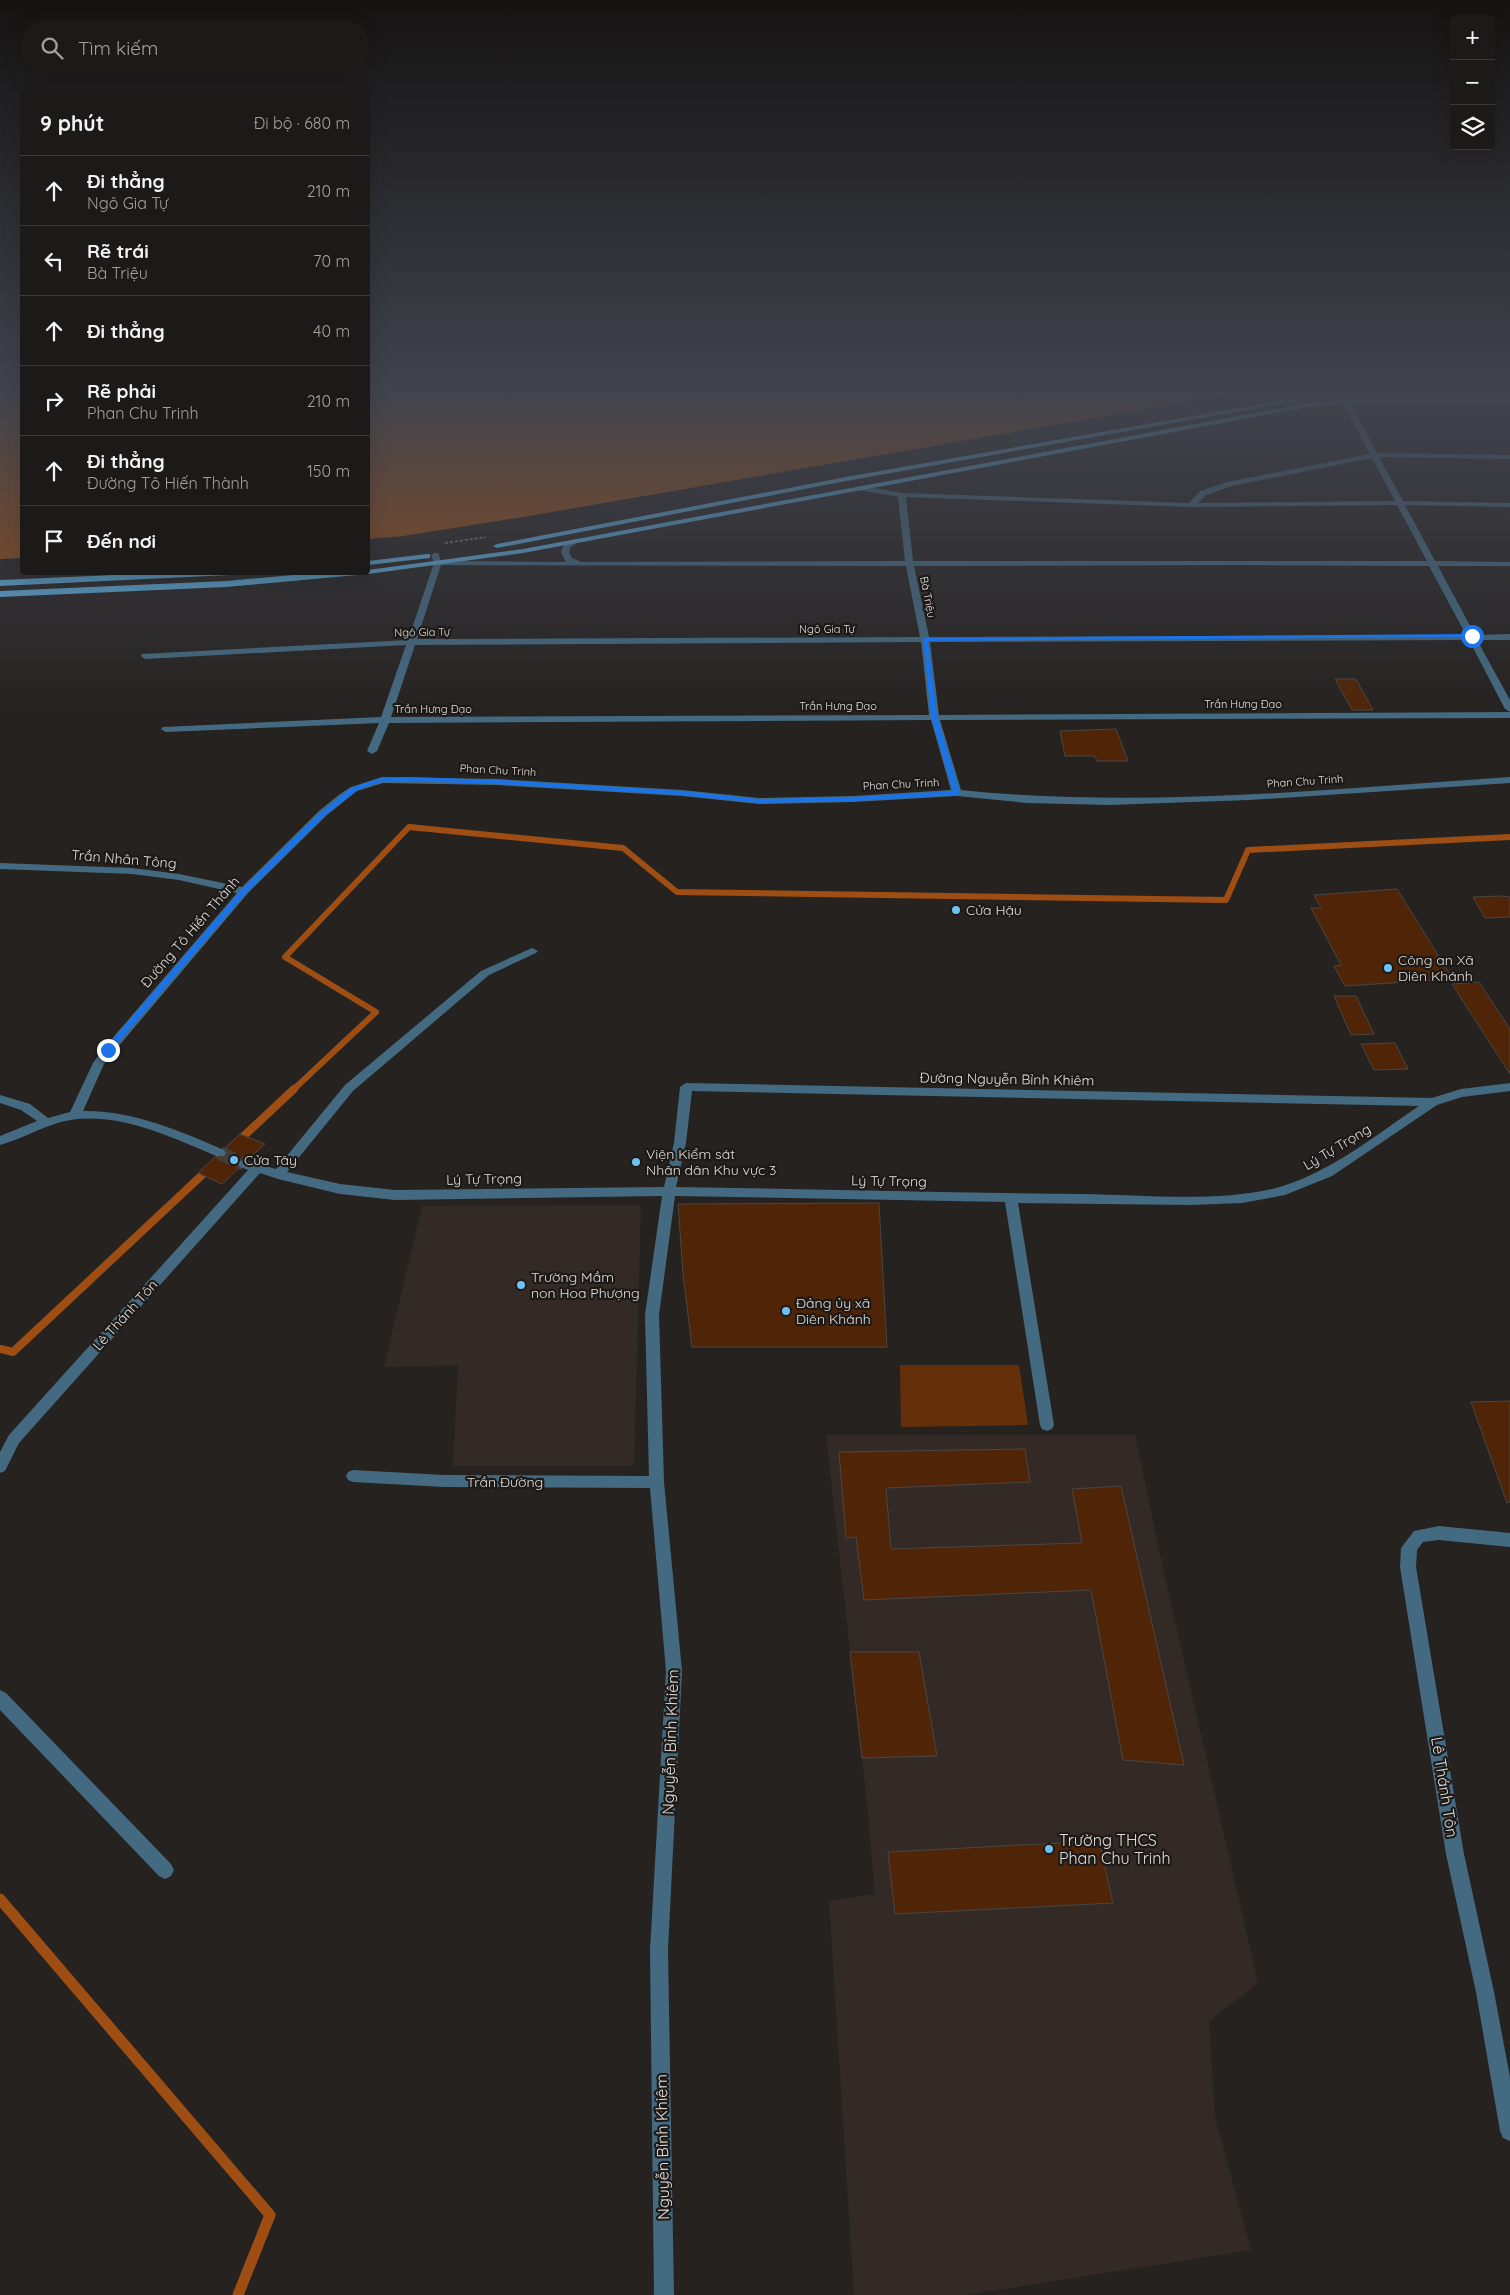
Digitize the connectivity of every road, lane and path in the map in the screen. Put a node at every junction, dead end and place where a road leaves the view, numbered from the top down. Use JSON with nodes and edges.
{"nodes":[{"id":1,"x":741,"y":499,"type":"edge"},
{"id":2,"x":802,"y":499,"type":"edge"},
{"id":3,"x":902,"y":499,"type":"edge"},
{"id":4,"x":1014,"y":499,"type":"edge"},
{"id":5,"x":1196,"y":499,"type":"edge"},
{"id":6,"x":1400,"y":499,"type":"edge"},
{"id":7,"x":1402,"y":503,"type":"junction"},
{"id":8,"x":1191,"y":504,"type":"junction"},
{"id":9,"x":1510,"y":505,"type":"edge"},
{"id":10,"x":575,"y":541,"type":"junction"},
{"id":11,"x":437,"y":559,"type":"junction"},
{"id":12,"x":370,"y":563,"type":"edge"},
{"id":13,"x":909,"y":563,"type":"junction"},
{"id":14,"x":1433,"y":563,"type":"junction"},
{"id":15,"x":1510,"y":564,"type":"edge"},
{"id":16,"x":583,"y":565,"type":"junction"},
{"id":17,"x":370,"y":572,"type":"edge"},
{"id":18,"x":186,"y":575,"type":"edge"},
{"id":19,"x":328,"y":575,"type":"edge"},
{"id":20,"x":34,"y":582,"type":"junction"},
{"id":21,"x":0,"y":583,"type":"edge"},
{"id":22,"x":0,"y":594,"type":"edge"},
{"id":23,"x":29,"y":594,"type":"junction"},
{"id":24,"x":1472,"y":636,"type":"junction"},
{"id":25,"x":1510,"y":637,"type":"edge"},
{"id":26,"x":925,"y":640,"type":"junction"},
{"id":27,"x":412,"y":642,"type":"junction"},
{"id":28,"x":145,"y":656,"type":"dead end"},
{"id":29,"x":1510,"y":709,"type":"edge"},
{"id":30,"x":1510,"y":715,"type":"edge"},
{"id":31,"x":934,"y":716,"type":"junction"},
{"id":32,"x":385,"y":720,"type":"junction"},
{"id":33,"x":166,"y":729,"type":"dead end"},
{"id":34,"x":372,"y":751,"type":"dead end"},
{"id":35,"x":1510,"y":780,"type":"edge"},
{"id":36,"x":354,"y":789,"type":"joint"},
{"id":37,"x":957,"y":793,"type":"junction"},
{"id":38,"x":0,"y":866,"type":"edge"},
{"id":39,"x":244,"y":891,"type":"junction"},
{"id":40,"x":532,"y":951,"type":"dead end"},
{"id":41,"x":1510,"y":1087,"type":"edge"},
{"id":42,"x":0,"y":1099,"type":"edge"},
{"id":43,"x":1433,"y":1102,"type":"junction"},
{"id":44,"x":74,"y":1116,"type":"junction"},
{"id":45,"x":46,"y":1123,"type":"junction"},
{"id":46,"x":0,"y":1141,"type":"edge"},
{"id":47,"x":220,"y":1153,"type":"tunnel mouth"},
{"id":48,"x":250,"y":1166,"type":"joint"},
{"id":49,"x":278,"y":1174,"type":"junction"},
{"id":50,"x":668,"y":1191,"type":"junction"},
{"id":51,"x":1011,"y":1198,"type":"junction"},
{"id":52,"x":1047,"y":1426,"type":"dead end"},
{"id":53,"x":0,"y":1467,"type":"edge"},
{"id":54,"x":353,"y":1476,"type":"dead end"},
{"id":55,"x":656,"y":1482,"type":"junction"},
{"id":56,"x":1510,"y":1540,"type":"edge"},
{"id":57,"x":0,"y":1698,"type":"edge"},
{"id":58,"x":165,"y":1870,"type":"dead end"},
{"id":59,"x":1510,"y":2131,"type":"edge"},
{"id":60,"x":664,"y":2295,"type":"edge"}],
"edges":[{"from":1,"to":11,"type":"main road"},
{"from":2,"to":10,"type":"main road"},
{"from":3,"to":13,"type":"street","name":"Bà Triệu"},
{"from":4,"to":8,"type":"street"},
{"from":5,"to":8,"type":"street"},
{"from":6,"to":7,"type":"street"},
{"from":7,"to":8,"type":"street"},
{"from":7,"to":9,"type":"street"},
{"from":7,"to":14,"type":"street"},
{"from":10,"to":11,"type":"main road"},
{"from":10,"to":16,"type":"street"},
{"from":11,"to":12,"type":"main road"},
{"from":11,"to":16,"type":"street"},
{"from":11,"to":17,"type":"main road"},
{"from":11,"to":27,"type":"street"},
{"from":13,"to":14,"type":"street"},
{"from":13,"to":16,"type":"street"},
{"from":13,"to":26,"type":"street","name":"Bà Triệu"},
{"from":14,"to":15,"type":"street"},
{"from":14,"to":24,"type":"street"},
{"from":18,"to":20,"type":"main road"},
{"from":19,"to":23,"type":"main road"},
{"from":20,"to":21,"type":"main road"},
{"from":20,"to":23,"type":"main road"},
{"from":22,"to":23,"type":"main road"},
{"from":24,"to":25,"type":"street","name":"Ngô Gia Tự"},
{"from":24,"to":26,"type":"street","name":"Ngô Gia Tự"},
{"from":24,"to":29,"type":"street"},
{"from":26,"to":27,"type":"street","name":"Ngô Gia Tự"},
{"from":26,"to":31,"type":"street","name":"Bà Triệu"},
{"from":27,"to":28,"type":"street","name":"Ngô Gia Tự"},
{"from":27,"to":32,"type":"street"},
{"from":30,"to":31,"type":"street","name":"Trần Hưng Đạo"},
{"from":31,"to":32,"type":"street","name":"Trần Hưng Đạo"},
{"from":31,"to":37,"type":"street","name":"Bà Triệu"},
{"from":32,"to":33,"type":"street","name":"Trần Hưng Đạo"},
{"from":32,"to":34,"type":"street"},
{"from":35,"to":37,"type":"street","name":"Phan Chu Trinh"},
{"from":36,"to":37,"type":"street","name":"Phan Chu Trinh"},
{"from":36,"to":39,"type":"street","name":"Đường Tô Hiến Thành"},
{"from":38,"to":39,"type":"street","name":"Trần Nhân Tông"},
{"from":39,"to":44,"type":"street","name":"Đường Tô Hiến Thành"},
{"from":40,"to":49,"type":"street"},
{"from":41,"to":43,"type":"street","name":"Lý Tự Trọng"},
{"from":42,"to":45,"type":"street"},
{"from":43,"to":50,"type":"street","name":"Đường Nguyễn Bỉnh Khiêm"},
{"from":43,"to":51,"type":"street","name":"Lý Tự Trọng"},
{"from":44,"to":45,"type":"street"},
{"from":44,"to":47,"type":"street"},
{"from":45,"to":46,"type":"street"},
{"from":48,"to":49,"type":"street","name":"Lý Tự Trọng"},
{"from":48,"to":53,"type":"street","name":"Lê Thánh Tôn"},
{"from":49,"to":50,"type":"street","name":"Lý Tự Trọng"},
{"from":50,"to":51,"type":"street","name":"Lý Tự Trọng"},
{"from":50,"to":55,"type":"street","name":"Nguyễn Bỉnh Khiêm"},
{"from":51,"to":52,"type":"street"},
{"from":54,"to":55,"type":"street","name":"Trần Đường"},
{"from":55,"to":60,"type":"street","name":"Nguyễn Bỉnh Khiêm"},
{"from":56,"to":59,"type":"street","name":"Lê Thánh Tôn"},
{"from":57,"to":58,"type":"street"}]}
